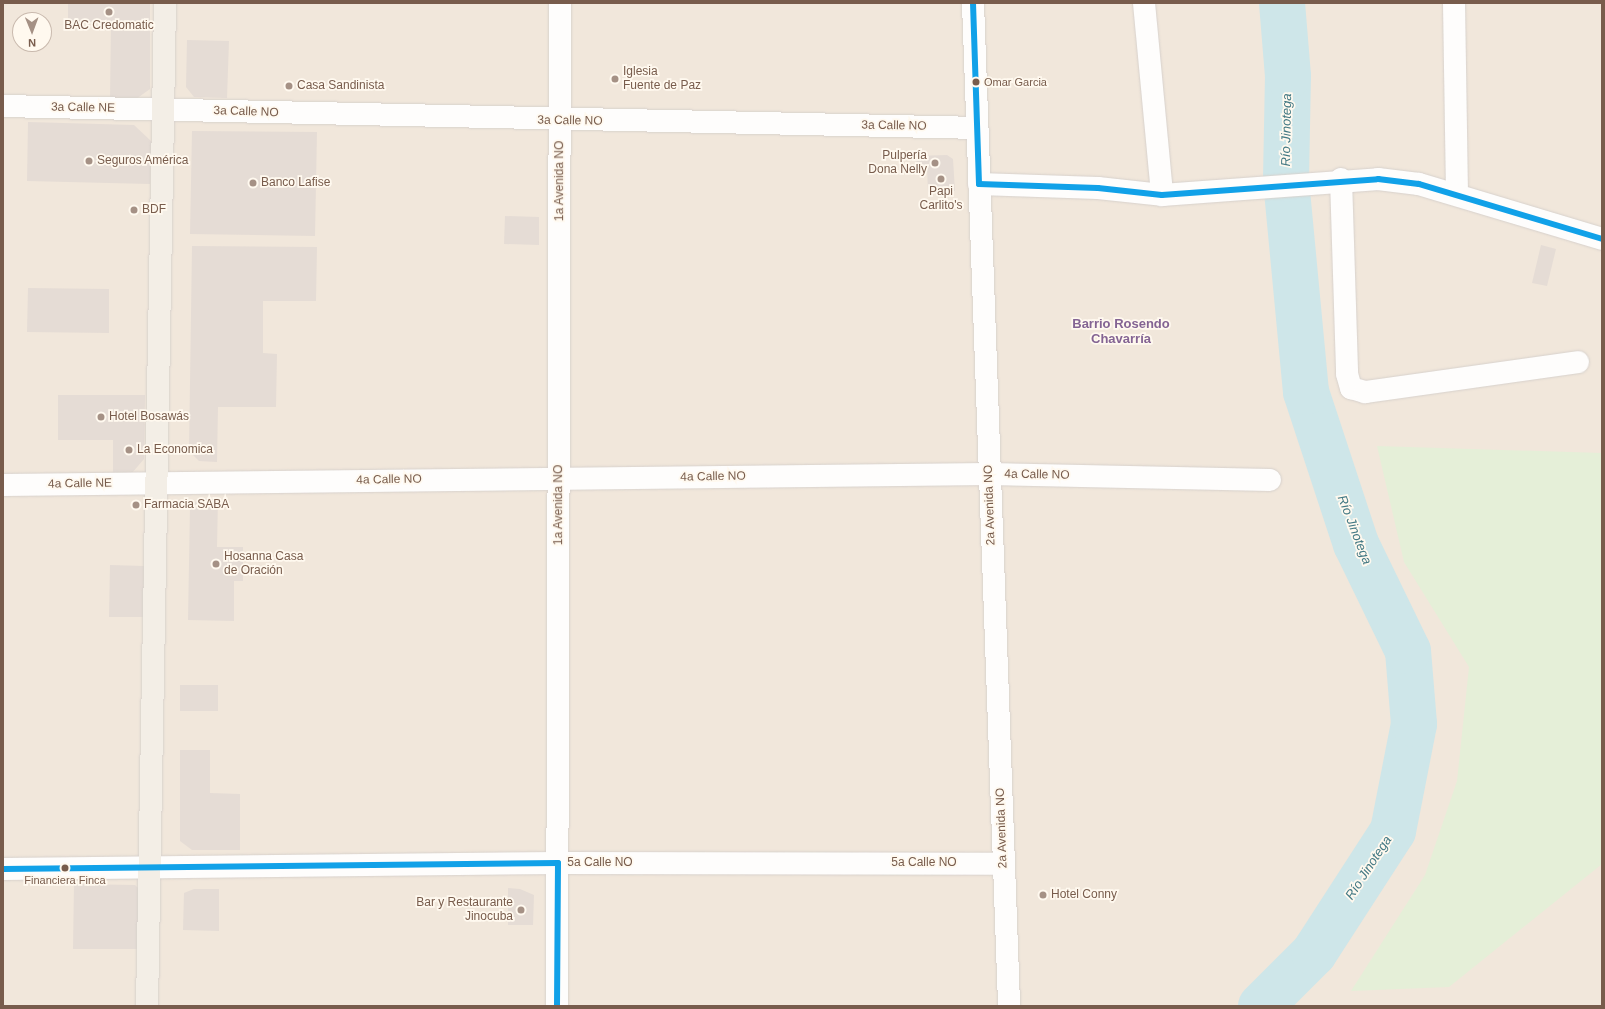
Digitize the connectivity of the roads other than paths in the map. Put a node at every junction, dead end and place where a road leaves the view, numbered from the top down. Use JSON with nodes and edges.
{"nodes":[{"id":1,"x":165,"y":3,"type":"edge"},
{"id":2,"x":560,"y":3,"type":"edge"},
{"id":3,"x":973,"y":3,"type":"edge"},
{"id":4,"x":1144,"y":3,"type":"edge"},
{"id":5,"x":1454,"y":3,"type":"edge"},
{"id":6,"x":3,"y":106,"type":"edge"},
{"id":7,"x":163,"y":110,"type":"junction"},
{"id":8,"x":560,"y":121,"type":"junction"},
{"id":9,"x":977,"y":128,"type":"junction"},
{"id":10,"x":1332,"y":180,"type":"junction"},
{"id":11,"x":979,"y":184,"type":"junction"},
{"id":12,"x":1457,"y":194,"type":"junction"},
{"id":13,"x":1162,"y":196,"type":"junction"},
{"id":14,"x":1602,"y":238,"type":"edge"},
{"id":15,"x":1578,"y":362,"type":"dead end"},
{"id":16,"x":989,"y":474,"type":"junction"},
{"id":17,"x":559,"y":478,"type":"junction"},
{"id":18,"x":1270,"y":480,"type":"dead end"},
{"id":19,"x":156,"y":482,"type":"junction"},
{"id":20,"x":3,"y":485,"type":"edge"},
{"id":21,"x":558,"y":863,"type":"junction"},
{"id":22,"x":1003,"y":864,"type":"junction"},
{"id":23,"x":150,"y":866,"type":"junction"},
{"id":24,"x":3,"y":869,"type":"edge"},
{"id":25,"x":147,"y":1006,"type":"edge"},
{"id":26,"x":558,"y":1006,"type":"edge"},
{"id":27,"x":1009,"y":1006,"type":"edge"}],
"edges":[{"from":1,"to":7,"type":"main road"},
{"from":2,"to":8,"type":"street","name":"1a Avenida NO"},
{"from":3,"to":9,"type":"street","name":"2a Avenida NO"},
{"from":4,"to":13,"type":"street"},
{"from":5,"to":12,"type":"street"},
{"from":6,"to":7,"type":"street","name":"3a Calle NE"},
{"from":7,"to":8,"type":"street","name":"3a Calle NO"},
{"from":7,"to":19,"type":"main road"},
{"from":8,"to":9,"type":"street","name":"3a Calle NO"},
{"from":8,"to":17,"type":"street","name":"1a Avenida NO"},
{"from":9,"to":11,"type":"street","name":"2a Avenida NO"},
{"from":10,"to":12,"type":"street"},
{"from":10,"to":13,"type":"street"},
{"from":10,"to":15,"type":"street"},
{"from":11,"to":13,"type":"street"},
{"from":11,"to":16,"type":"street","name":"2a Avenida NO"},
{"from":12,"to":14,"type":"street"},
{"from":16,"to":17,"type":"street","name":"4a Calle NO"},
{"from":16,"to":18,"type":"street","name":"4a Calle NO"},
{"from":16,"to":22,"type":"street","name":"2a Avenida NO"},
{"from":17,"to":19,"type":"street","name":"4a Calle NO"},
{"from":17,"to":21,"type":"street","name":"1a Avenida NO"},
{"from":19,"to":20,"type":"street","name":"4a Calle NE"},
{"from":19,"to":23,"type":"main road"},
{"from":21,"to":22,"type":"street","name":"5a Calle NO"},
{"from":21,"to":23,"type":"street","name":"5a Calle NO"},
{"from":21,"to":26,"type":"street","name":"1a Avenida NO"},
{"from":22,"to":27,"type":"street","name":"2a Avenida NO"},
{"from":23,"to":24,"type":"street","name":"5a Calle NO"},
{"from":23,"to":25,"type":"main road"}]}
